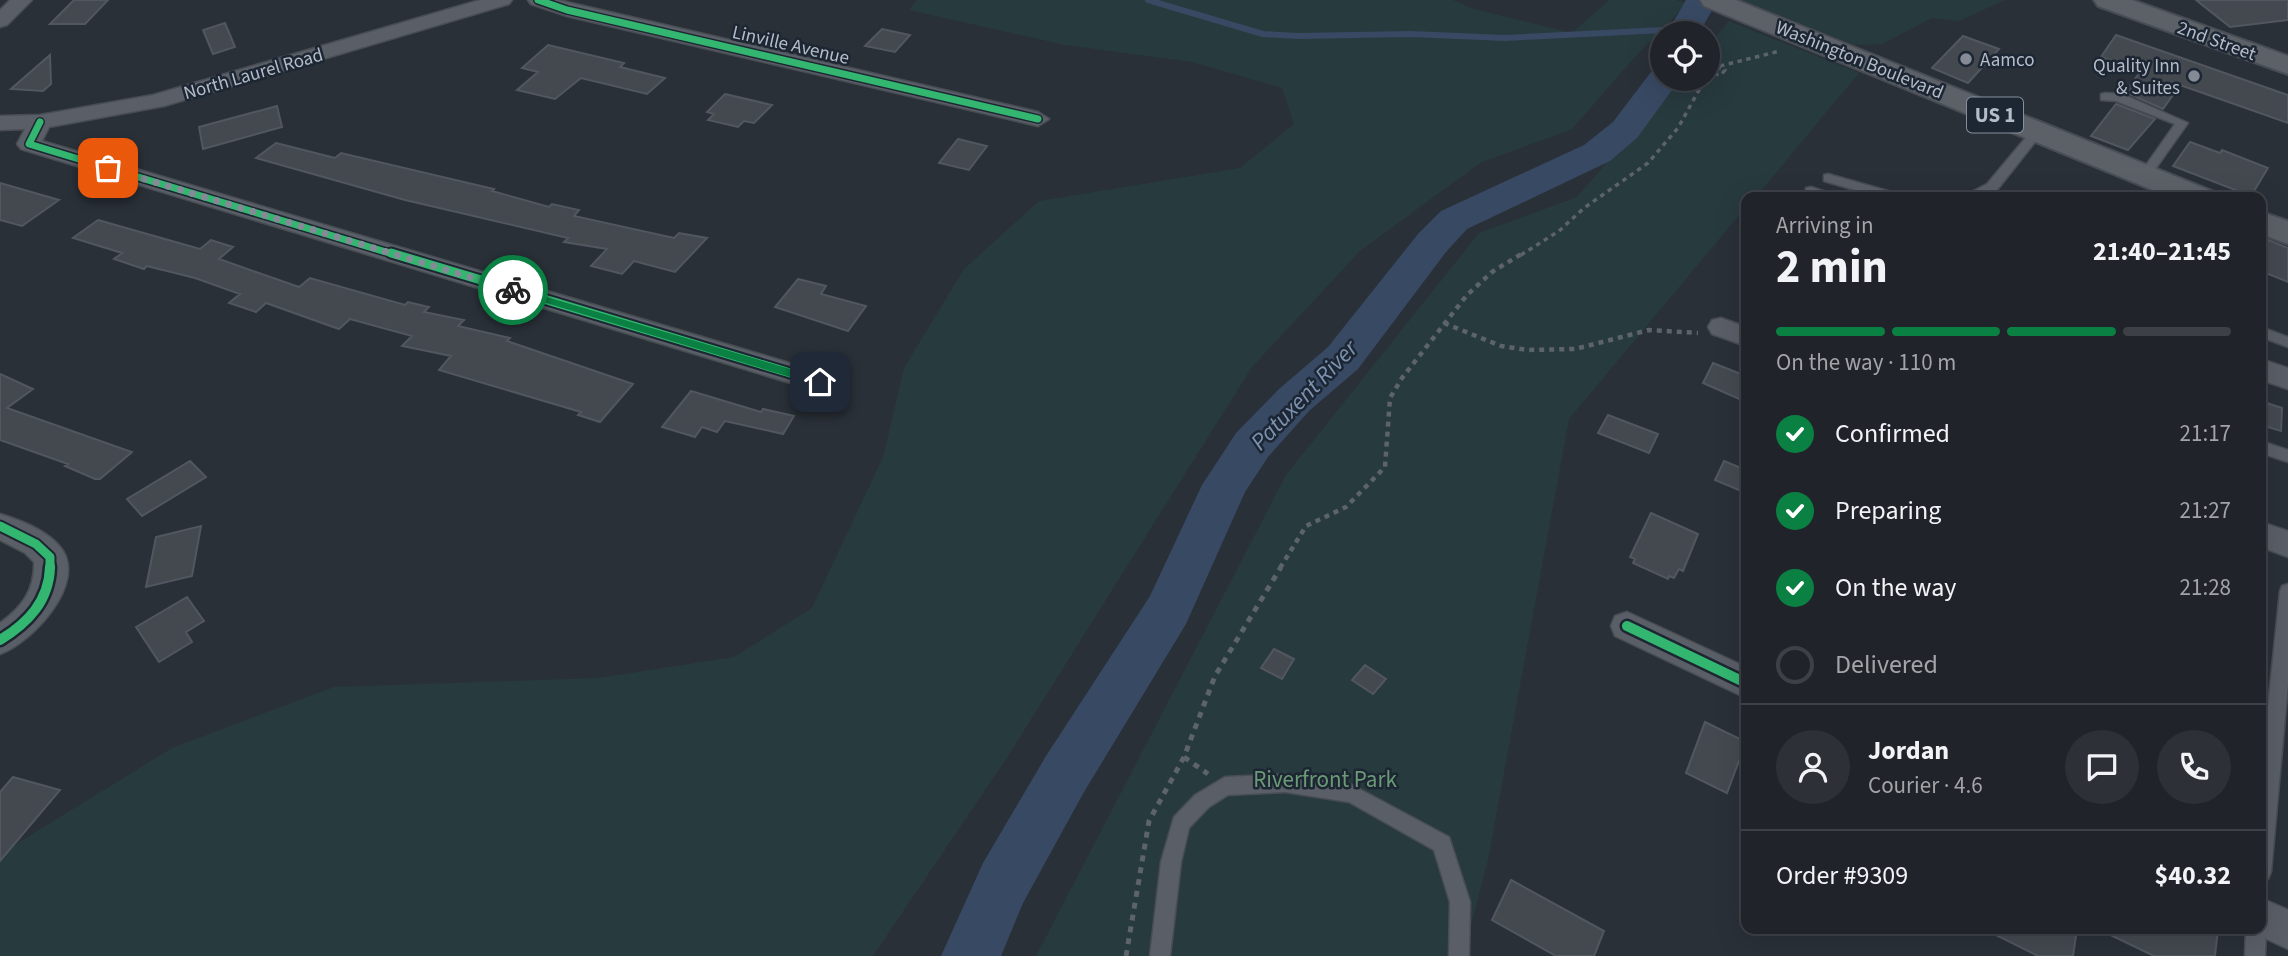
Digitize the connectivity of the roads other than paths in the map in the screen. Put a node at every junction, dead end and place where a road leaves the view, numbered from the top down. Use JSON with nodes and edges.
{"nodes":[{"id":1,"x":22,"y":0,"type":"edge"},
{"id":2,"x":502,"y":0,"type":"edge"},
{"id":3,"x":538,"y":0,"type":"edge"},
{"id":4,"x":1713,"y":0,"type":"edge"},
{"id":5,"x":2107,"y":0,"type":"edge"},
{"id":6,"x":0,"y":21,"type":"edge"},
{"id":7,"x":2288,"y":66,"type":"edge"},
{"id":8,"x":2105,"y":97,"type":"dead end"},
{"id":9,"x":1038,"y":119,"type":"dead end"},
{"id":10,"x":40,"y":122,"type":"junction"},
{"id":11,"x":0,"y":123,"type":"edge"},
{"id":12,"x":2037,"y":132,"type":"junction"},
{"id":13,"x":2145,"y":175,"type":"junction"},
{"id":14,"x":1828,"y":178,"type":"dead end"},
{"id":15,"x":1877,"y":192,"type":"edge"},
{"id":16,"x":1980,"y":192,"type":"edge"},
{"id":17,"x":2186,"y":192,"type":"edge"},
{"id":18,"x":1721,"y":327,"type":"road end"},
{"id":19,"x":2266,"y":334,"type":"edge"},
{"id":20,"x":1741,"y":335,"type":"edge"},
{"id":21,"x":2288,"y":342,"type":"edge"},
{"id":22,"x":2266,"y":371,"type":"edge"},
{"id":23,"x":2288,"y":379,"type":"edge"},
{"id":24,"x":820,"y":382,"type":"dead end"},
{"id":25,"x":2266,"y":449,"type":"edge"},
{"id":26,"x":2288,"y":456,"type":"edge"},
{"id":27,"x":0,"y":526,"type":"edge"},
{"id":28,"x":2266,"y":536,"type":"edge"},
{"id":29,"x":2288,"y":544,"type":"edge"},
{"id":30,"x":2288,"y":591,"type":"edge"},
{"id":31,"x":1627,"y":626,"type":"dead end"},
{"id":32,"x":0,"y":640,"type":"edge"},
{"id":33,"x":1741,"y":680,"type":"edge"},
{"id":34,"x":2266,"y":820,"type":"edge"},
{"id":35,"x":2266,"y":919,"type":"edge"},
{"id":36,"x":2288,"y":930,"type":"edge"},
{"id":37,"x":2256,"y":934,"type":"edge"},
{"id":38,"x":1160,"y":956,"type":"edge"},
{"id":39,"x":1459,"y":956,"type":"edge"},
{"id":40,"x":2255,"y":956,"type":"edge"}],
"edges":[{"from":1,"to":6,"type":"street"},
{"from":2,"to":10,"type":"street","name":"North Laurel Road"},
{"from":3,"to":9,"type":"street","name":"Linville Avenue"},
{"from":4,"to":12,"type":"main road","name":"Washington Boulevard","number":"US 1"},
{"from":5,"to":7,"type":"main road","name":"2nd Street"},
{"from":8,"to":13,"type":"lane"},
{"from":10,"to":11,"type":"street","name":"North Laurel Road"},
{"from":10,"to":24,"type":"street"},
{"from":12,"to":13,"type":"main road","name":"Washington Boulevard","number":"US 1"},
{"from":12,"to":16,"type":"lane"},
{"from":13,"to":17,"type":"main road","name":"Washington Boulevard","number":"US 1"},
{"from":14,"to":15,"type":"lane"},
{"from":18,"to":20,"type":"street"},
{"from":19,"to":21,"type":"lane"},
{"from":22,"to":23,"type":"street"},
{"from":25,"to":26,"type":"lane"},
{"from":27,"to":32,"type":"street"},
{"from":28,"to":29,"type":"street"},
{"from":30,"to":34,"type":"lane"},
{"from":31,"to":33,"type":"street"},
{"from":35,"to":36,"type":"street"},
{"from":37,"to":40,"type":"lane"},
{"from":38,"to":39,"type":"lane"}]}
